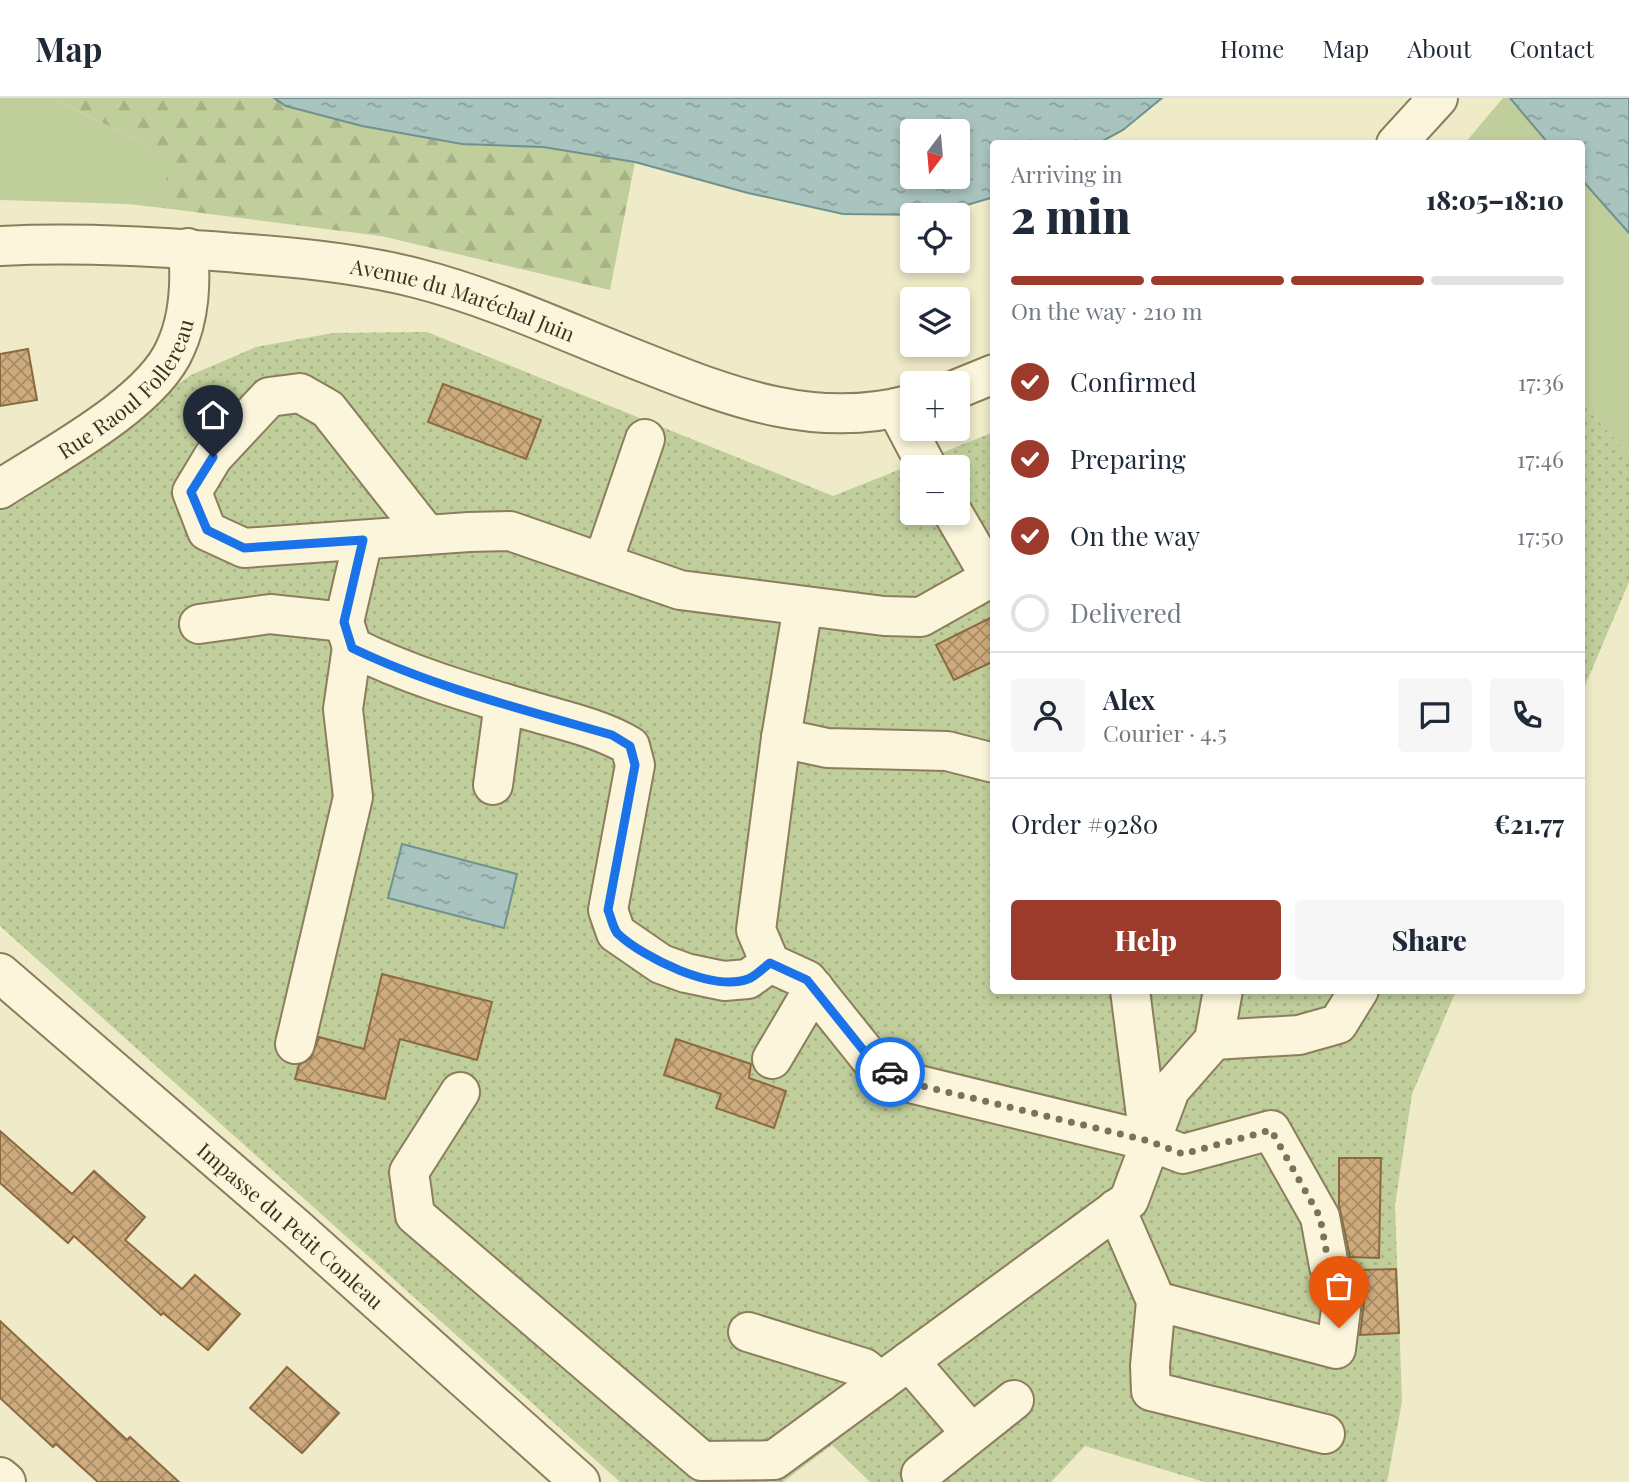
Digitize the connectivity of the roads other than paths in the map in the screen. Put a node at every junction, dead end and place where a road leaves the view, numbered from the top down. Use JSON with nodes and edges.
{"nodes":[{"id":1,"x":1438,"y":98,"type":"edge"},
{"id":2,"x":1400,"y":140,"type":"edge"},
{"id":3,"x":0,"y":246,"type":"edge"},
{"id":4,"x":188,"y":248,"type":"junction"},
{"id":5,"x":990,"y":376,"type":"edge"},
{"id":6,"x":970,"y":384,"type":"edge"},
{"id":7,"x":900,"y":407,"type":"edge"},
{"id":8,"x":645,"y":439,"type":"dead end"},
{"id":9,"x":0,"y":489,"type":"edge"},
{"id":10,"x":960,"y":525,"type":"edge"},
{"id":11,"x":427,"y":535,"type":"junction"},
{"id":12,"x":363,"y":540,"type":"junction"},
{"id":13,"x":603,"y":562,"type":"junction"},
{"id":14,"x":990,"y":574,"type":"edge"},
{"id":15,"x":990,"y":581,"type":"edge"},
{"id":16,"x":803,"y":606,"type":"junction"},
{"id":17,"x":199,"y":624,"type":"dead end"},
{"id":18,"x":348,"y":635,"type":"junction"},
{"id":19,"x":504,"y":703,"type":"junction"},
{"id":20,"x":781,"y":738,"type":"junction"},
{"id":21,"x":990,"y":762,"type":"edge"},
{"id":22,"x":493,"y":785,"type":"dead end"},
{"id":23,"x":770,"y":963,"type":"junction"},
{"id":24,"x":0,"y":974,"type":"edge"},
{"id":25,"x":814,"y":988,"type":"junction"},
{"id":26,"x":1131,"y":994,"type":"edge"},
{"id":27,"x":1222,"y":994,"type":"edge"},
{"id":28,"x":1357,"y":994,"type":"edge"},
{"id":29,"x":1214,"y":1040,"type":"junction"},
{"id":30,"x":295,"y":1044,"type":"dead end"},
{"id":31,"x":772,"y":1059,"type":"dead end"},
{"id":32,"x":460,"y":1093,"type":"dead end"},
{"id":33,"x":1149,"y":1141,"type":"junction"},
{"id":34,"x":1116,"y":1209,"type":"junction"},
{"id":35,"x":1156,"y":1301,"type":"junction"},
{"id":36,"x":748,"y":1332,"type":"dead end"},
{"id":37,"x":895,"y":1372,"type":"junction"},
{"id":38,"x":1014,"y":1400,"type":"dead end"},
{"id":39,"x":971,"y":1433,"type":"junction"},
{"id":40,"x":1325,"y":1434,"type":"dead end"},
{"id":41,"x":921,"y":1474,"type":"dead end"},
{"id":42,"x":0,"y":1477,"type":"edge"},
{"id":43,"x":6,"y":1482,"type":"edge"},
{"id":44,"x":580,"y":1482,"type":"edge"}],
"edges":[{"from":1,"to":2,"type":"street"},
{"from":3,"to":4,"type":"street","name":"Avenue du Maréchal Juin"},
{"from":4,"to":7,"type":"street","name":"Avenue du Maréchal Juin"},
{"from":4,"to":9,"type":"street","name":"Rue Raoul Follereau"},
{"from":5,"to":6,"type":"street"},
{"from":8,"to":13,"type":"street"},
{"from":10,"to":14,"type":"street"},
{"from":11,"to":12,"type":"street"},
{"from":11,"to":12,"type":"street"},
{"from":11,"to":13,"type":"street"},
{"from":12,"to":18,"type":"street"},
{"from":13,"to":16,"type":"street"},
{"from":15,"to":16,"type":"street"},
{"from":16,"to":20,"type":"street"},
{"from":17,"to":18,"type":"street"},
{"from":18,"to":19,"type":"street"},
{"from":18,"to":30,"type":"street"},
{"from":19,"to":22,"type":"street"},
{"from":19,"to":23,"type":"street"},
{"from":20,"to":21,"type":"street"},
{"from":20,"to":23,"type":"street"},
{"from":23,"to":25,"type":"street"},
{"from":24,"to":44,"type":"street","name":"Impasse du Petit Conleau"},
{"from":25,"to":31,"type":"street"},
{"from":25,"to":33,"type":"street"},
{"from":26,"to":33,"type":"street"},
{"from":27,"to":29,"type":"street"},
{"from":28,"to":29,"type":"street"},
{"from":29,"to":33,"type":"street"},
{"from":32,"to":37,"type":"street"},
{"from":33,"to":34,"type":"street"},
{"from":33,"to":35,"type":"street"},
{"from":34,"to":35,"type":"street"},
{"from":34,"to":37,"type":"street"},
{"from":35,"to":40,"type":"street"},
{"from":36,"to":37,"type":"street"},
{"from":37,"to":39,"type":"street"},
{"from":38,"to":39,"type":"street"},
{"from":39,"to":41,"type":"street"},
{"from":42,"to":43,"type":"street"}]}
